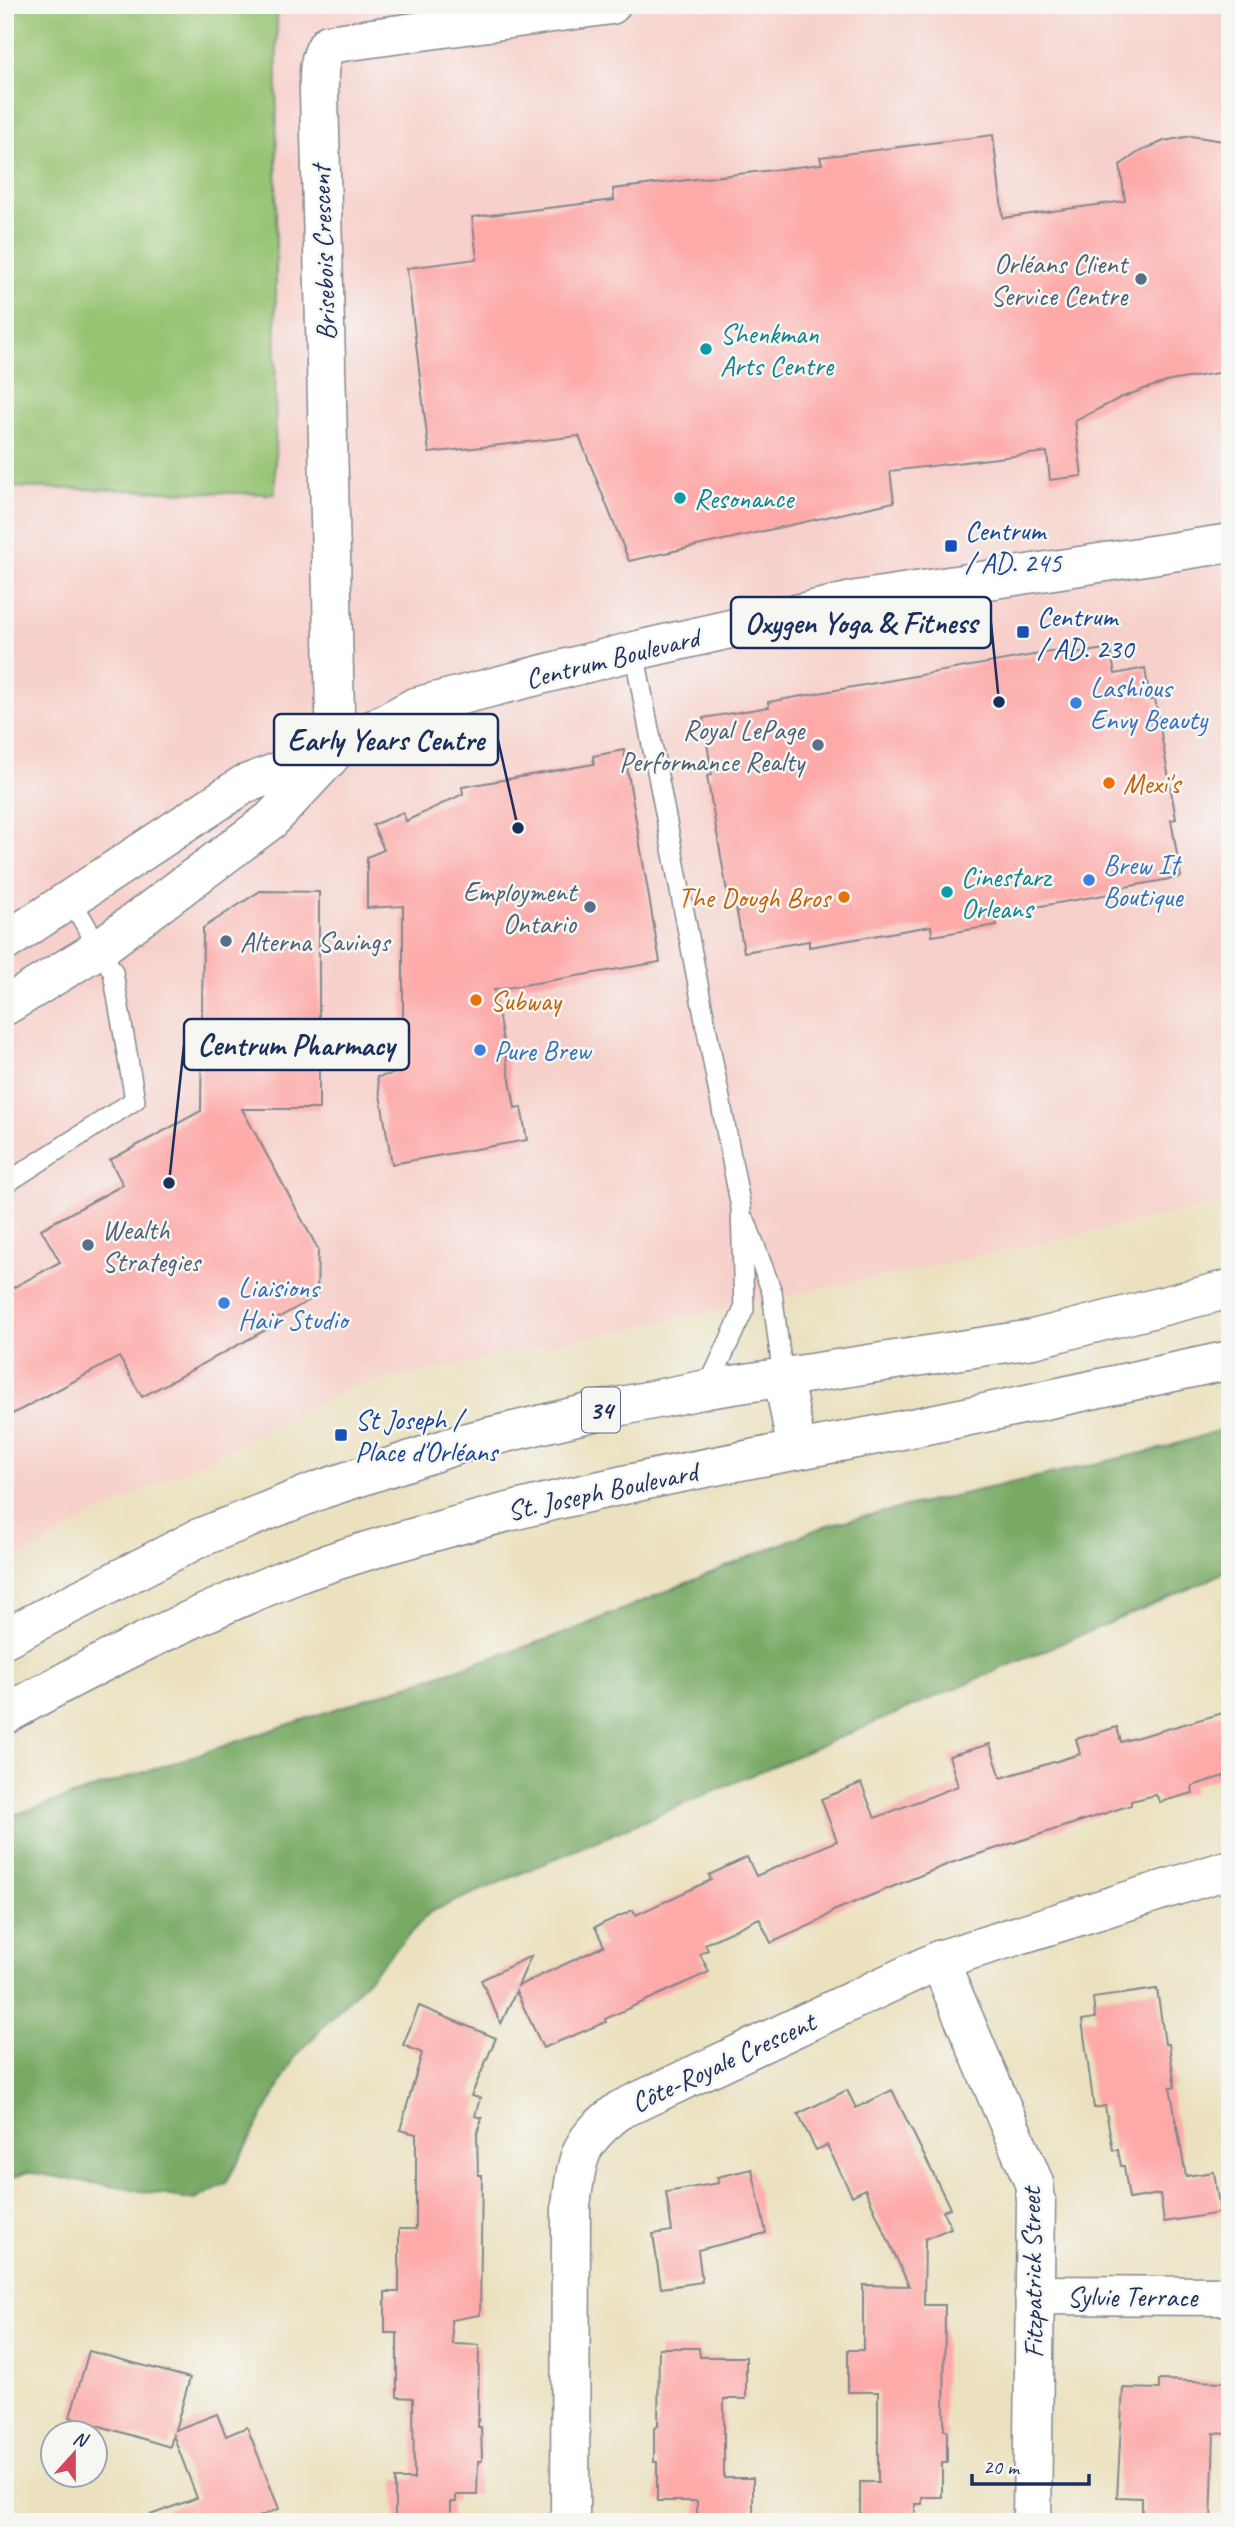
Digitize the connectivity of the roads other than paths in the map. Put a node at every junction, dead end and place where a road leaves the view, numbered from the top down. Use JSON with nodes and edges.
{"nodes":[{"id":1,"x":611,"y":5,"type":"edge"},
{"id":2,"x":1230,"y":543,"type":"edge"},
{"id":3,"x":634,"y":651,"type":"junction"},
{"id":4,"x":336,"y":750,"type":"junction"},
{"id":5,"x":71,"y":900,"type":"junction"},
{"id":6,"x":5,"y":942,"type":"edge"},
{"id":7,"x":100,"y":948,"type":"junction"},
{"id":8,"x":5,"y":1006,"type":"edge"},
{"id":9,"x":5,"y":1184,"type":"edge"},
{"id":10,"x":741,"y":1208,"type":"junction"},
{"id":11,"x":1230,"y":1289,"type":"edge"},
{"id":12,"x":1230,"y":1360,"type":"edge"},
{"id":13,"x":783,"y":1378,"type":"junction"},
{"id":14,"x":708,"y":1389,"type":"junction"},
{"id":15,"x":797,"y":1450,"type":"junction"},
{"id":16,"x":5,"y":1638,"type":"edge"},
{"id":17,"x":5,"y":1715,"type":"edge"},
{"id":18,"x":1230,"y":1868,"type":"edge"},
{"id":19,"x":939,"y":1960,"type":"junction"},
{"id":20,"x":1034,"y":2295,"type":"junction"},
{"id":21,"x":1230,"y":2296,"type":"edge"},
{"id":22,"x":570,"y":2522,"type":"edge"},
{"id":23,"x":1032,"y":2522,"type":"edge"}],
"edges":[{"from":1,"to":4,"type":"street","name":"Brisebois Crescent"},
{"from":2,"to":3,"type":"street","name":"Centrum Boulevard"},
{"from":3,"to":4,"type":"street","name":"Centrum Boulevard"},
{"from":3,"to":10,"type":"lane"},
{"from":4,"to":5,"type":"street","name":"Centrum Boulevard"},
{"from":4,"to":7,"type":"street","name":"Centrum Boulevard"},
{"from":5,"to":6,"type":"street","name":"Centrum Boulevard"},
{"from":5,"to":7,"type":"lane"},
{"from":7,"to":8,"type":"street","name":"Centrum Boulevard"},
{"from":7,"to":9,"type":"lane"},
{"from":10,"to":13,"type":"lane"},
{"from":10,"to":14,"type":"lane"},
{"from":11,"to":13,"type":"street","number":"34"},
{"from":12,"to":15,"type":"street","name":"St. Joseph Boulevard"},
{"from":13,"to":14,"type":"street","number":"34"},
{"from":13,"to":15,"type":"street"},
{"from":14,"to":16,"type":"street","number":"34"},
{"from":15,"to":17,"type":"street","name":"St. Joseph Boulevard"},
{"from":18,"to":19,"type":"street","name":"Côte-Royale Crescent"},
{"from":19,"to":20,"type":"street","name":"Fitzpatrick Street"},
{"from":19,"to":22,"type":"street","name":"Côte-Royale Crescent"},
{"from":20,"to":21,"type":"street","name":"Sylvie Terrace"},
{"from":20,"to":23,"type":"street","name":"Fitzpatrick Street"}]}
